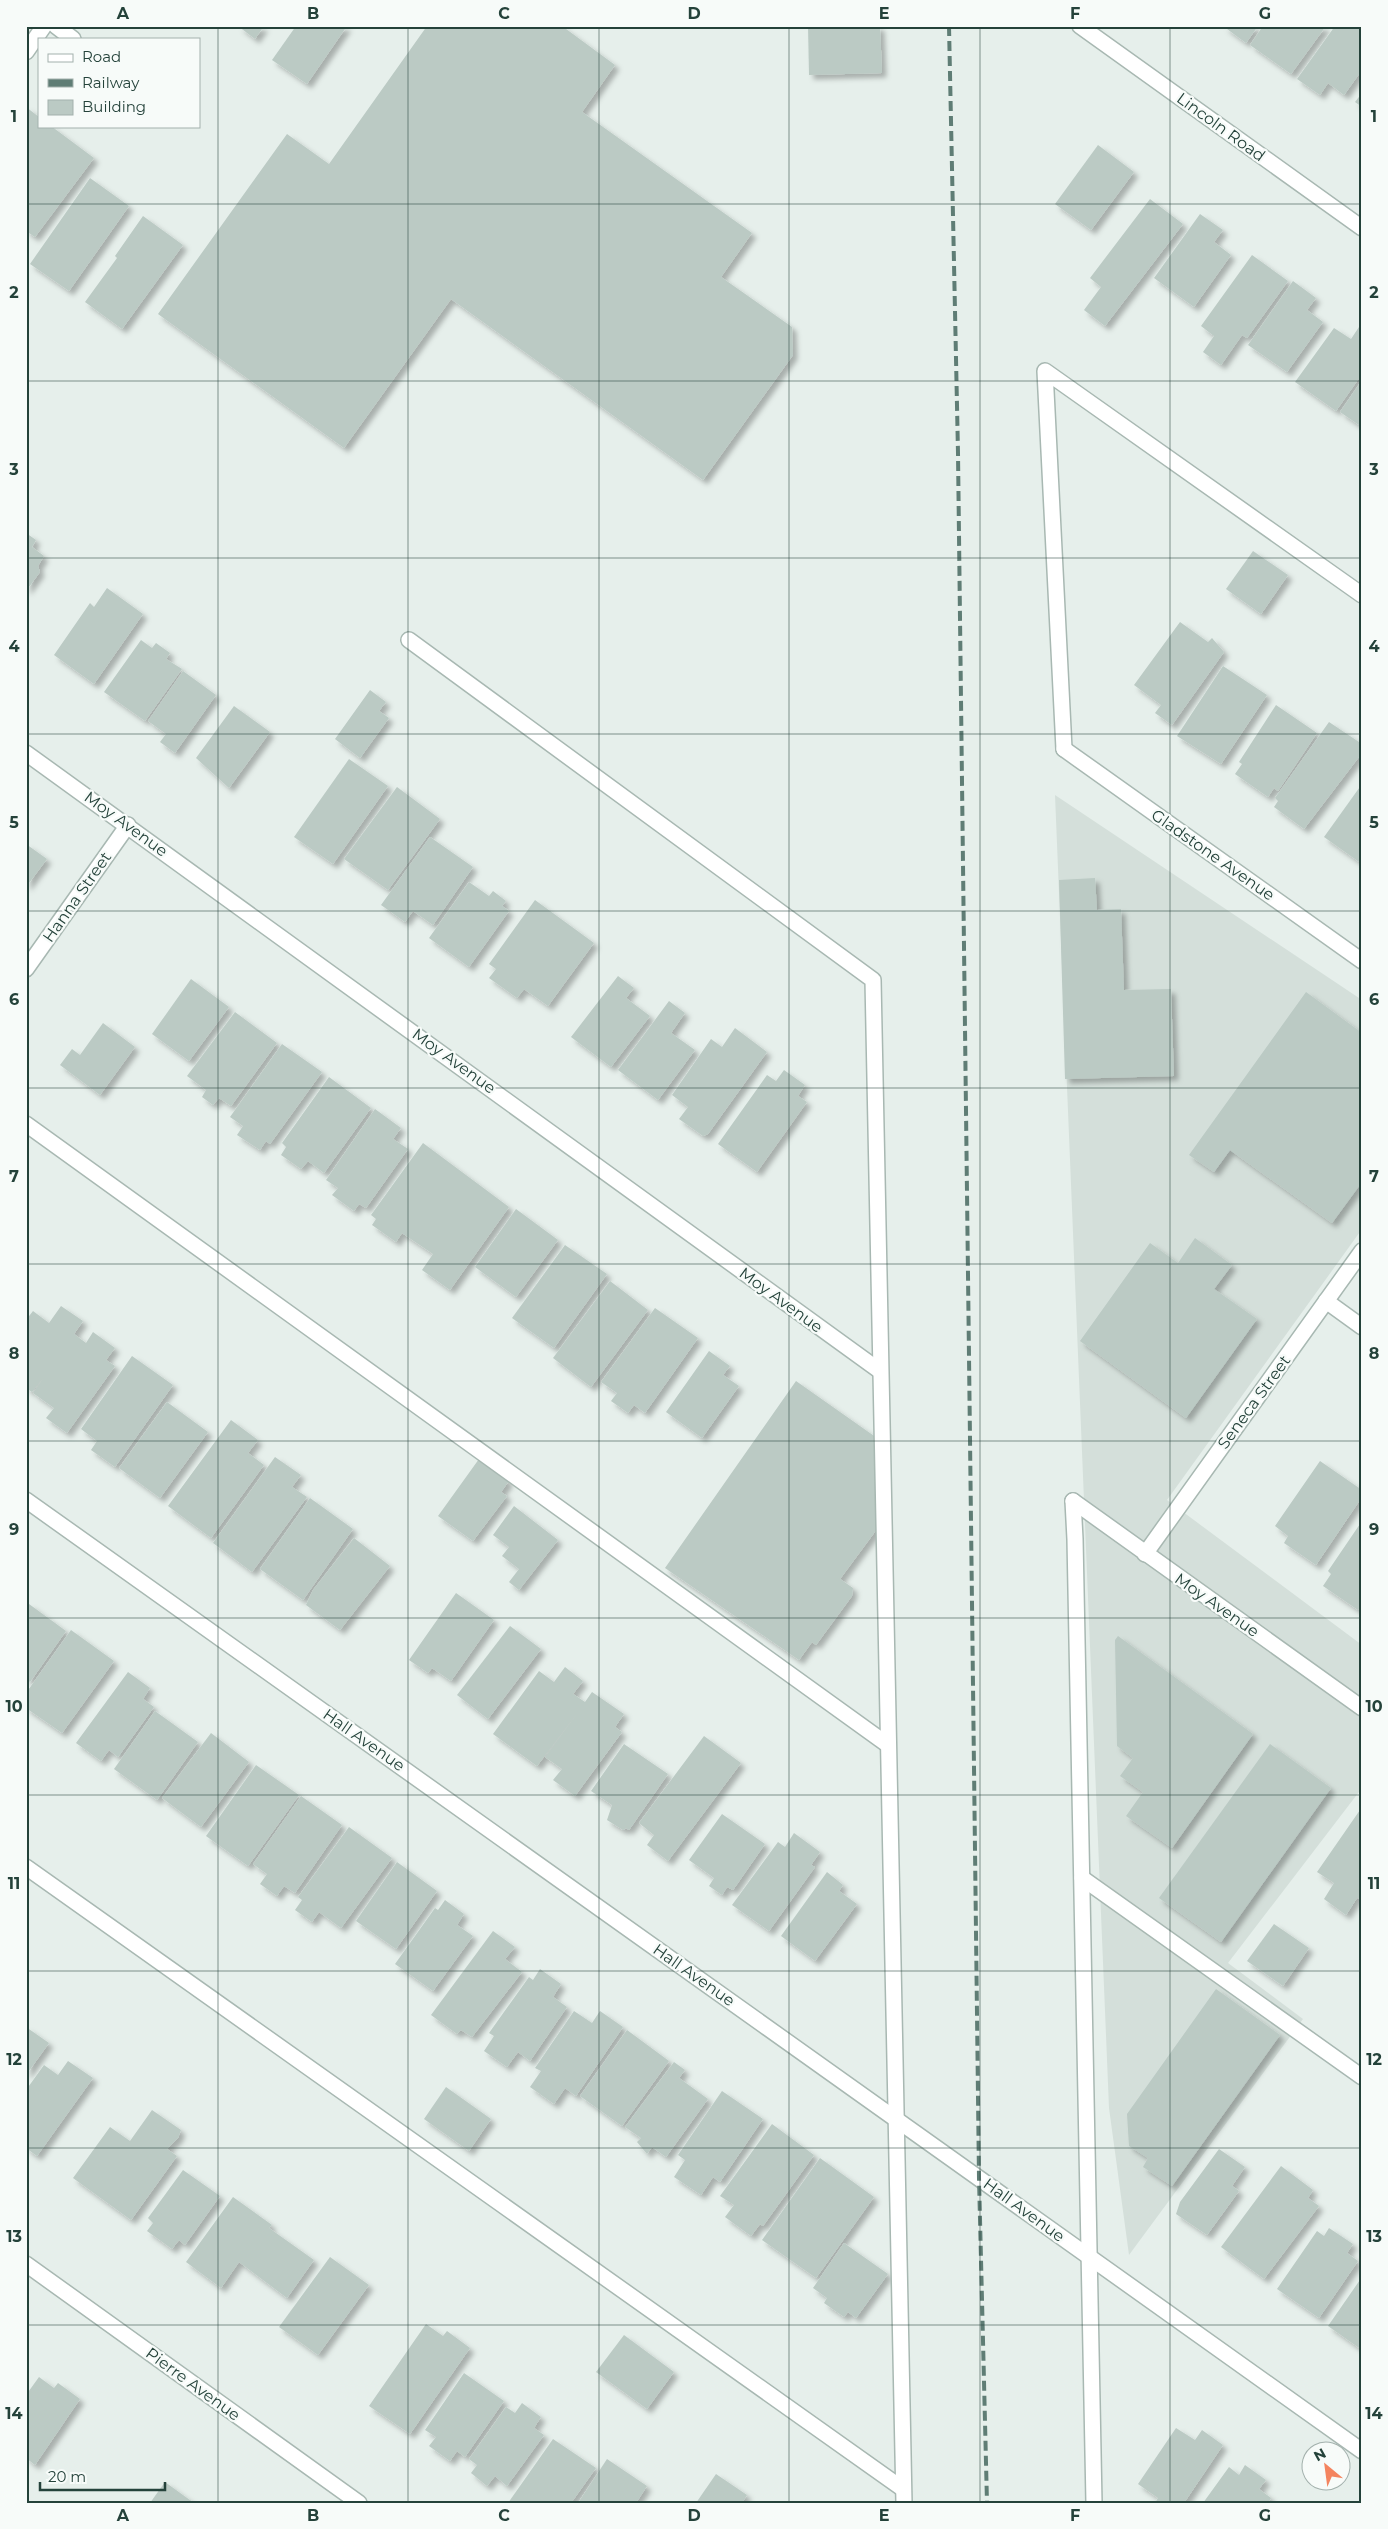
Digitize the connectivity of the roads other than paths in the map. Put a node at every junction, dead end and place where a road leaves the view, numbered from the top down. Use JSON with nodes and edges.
{"nodes":[{"id":1,"x":44,"y":26,"type":"edge"},
{"id":2,"x":56,"y":26,"type":"edge"},
{"id":3,"x":1080,"y":26,"type":"edge"},
{"id":4,"x":72,"y":38,"type":"edge"},
{"id":5,"x":26,"y":52,"type":"edge"},
{"id":6,"x":1362,"y":228,"type":"edge"},
{"id":7,"x":1362,"y":595,"type":"edge"},
{"id":8,"x":409,"y":640,"type":"dead end"},
{"id":9,"x":26,"y":753,"type":"edge"},
{"id":10,"x":128,"y":825,"type":"junction"},
{"id":11,"x":1362,"y":961,"type":"edge"},
{"id":12,"x":26,"y":969,"type":"edge"},
{"id":13,"x":26,"y":1124,"type":"edge"},
{"id":14,"x":1362,"y":1251,"type":"edge"},
{"id":15,"x":1326,"y":1301,"type":"junction"},
{"id":16,"x":1362,"y":1327,"type":"edge"},
{"id":17,"x":880,"y":1371,"type":"junction"},
{"id":18,"x":26,"y":1500,"type":"edge"},
{"id":19,"x":1145,"y":1554,"type":"junction"},
{"id":20,"x":1362,"y":1708,"type":"edge"},
{"id":21,"x":888,"y":1746,"type":"junction"},
{"id":22,"x":26,"y":1867,"type":"edge"},
{"id":23,"x":1082,"y":1878,"type":"junction"},
{"id":24,"x":1362,"y":2077,"type":"edge"},
{"id":25,"x":896,"y":2119,"type":"junction"},
{"id":26,"x":1089,"y":2257,"type":"junction"},
{"id":27,"x":26,"y":2264,"type":"edge"},
{"id":28,"x":1362,"y":2451,"type":"edge"},
{"id":29,"x":904,"y":2496,"type":"edge"},
{"id":30,"x":360,"y":2503,"type":"edge"},
{"id":31,"x":1094,"y":2503,"type":"edge"}],
"edges":[{"from":1,"to":5,"type":"street"},
{"from":2,"to":4,"type":"street"},
{"from":3,"to":6,"type":"street","name":"Lincoln Road"},
{"from":7,"to":11,"type":"street","name":"Gladstone Avenue"},
{"from":8,"to":17,"type":"street"},
{"from":9,"to":10,"type":"street","name":"Moy Avenue"},
{"from":10,"to":12,"type":"street","name":"Hanna Street"},
{"from":10,"to":17,"type":"street","name":"Moy Avenue"},
{"from":13,"to":21,"type":"street"},
{"from":14,"to":15,"type":"street","name":"Seneca Street"},
{"from":15,"to":16,"type":"street"},
{"from":15,"to":19,"type":"street","name":"Seneca Street"},
{"from":17,"to":21,"type":"street"},
{"from":18,"to":25,"type":"street","name":"Hall Avenue"},
{"from":19,"to":20,"type":"street","name":"Moy Avenue"},
{"from":19,"to":23,"type":"street","name":"Moy Avenue"},
{"from":21,"to":25,"type":"street"},
{"from":22,"to":29,"type":"street"},
{"from":23,"to":24,"type":"street"},
{"from":23,"to":26,"type":"street"},
{"from":25,"to":26,"type":"street","name":"Hall Avenue"},
{"from":25,"to":29,"type":"street"},
{"from":26,"to":28,"type":"street","name":"Hall Avenue"},
{"from":26,"to":31,"type":"street"},
{"from":27,"to":30,"type":"street","name":"Pierre Avenue"}]}
